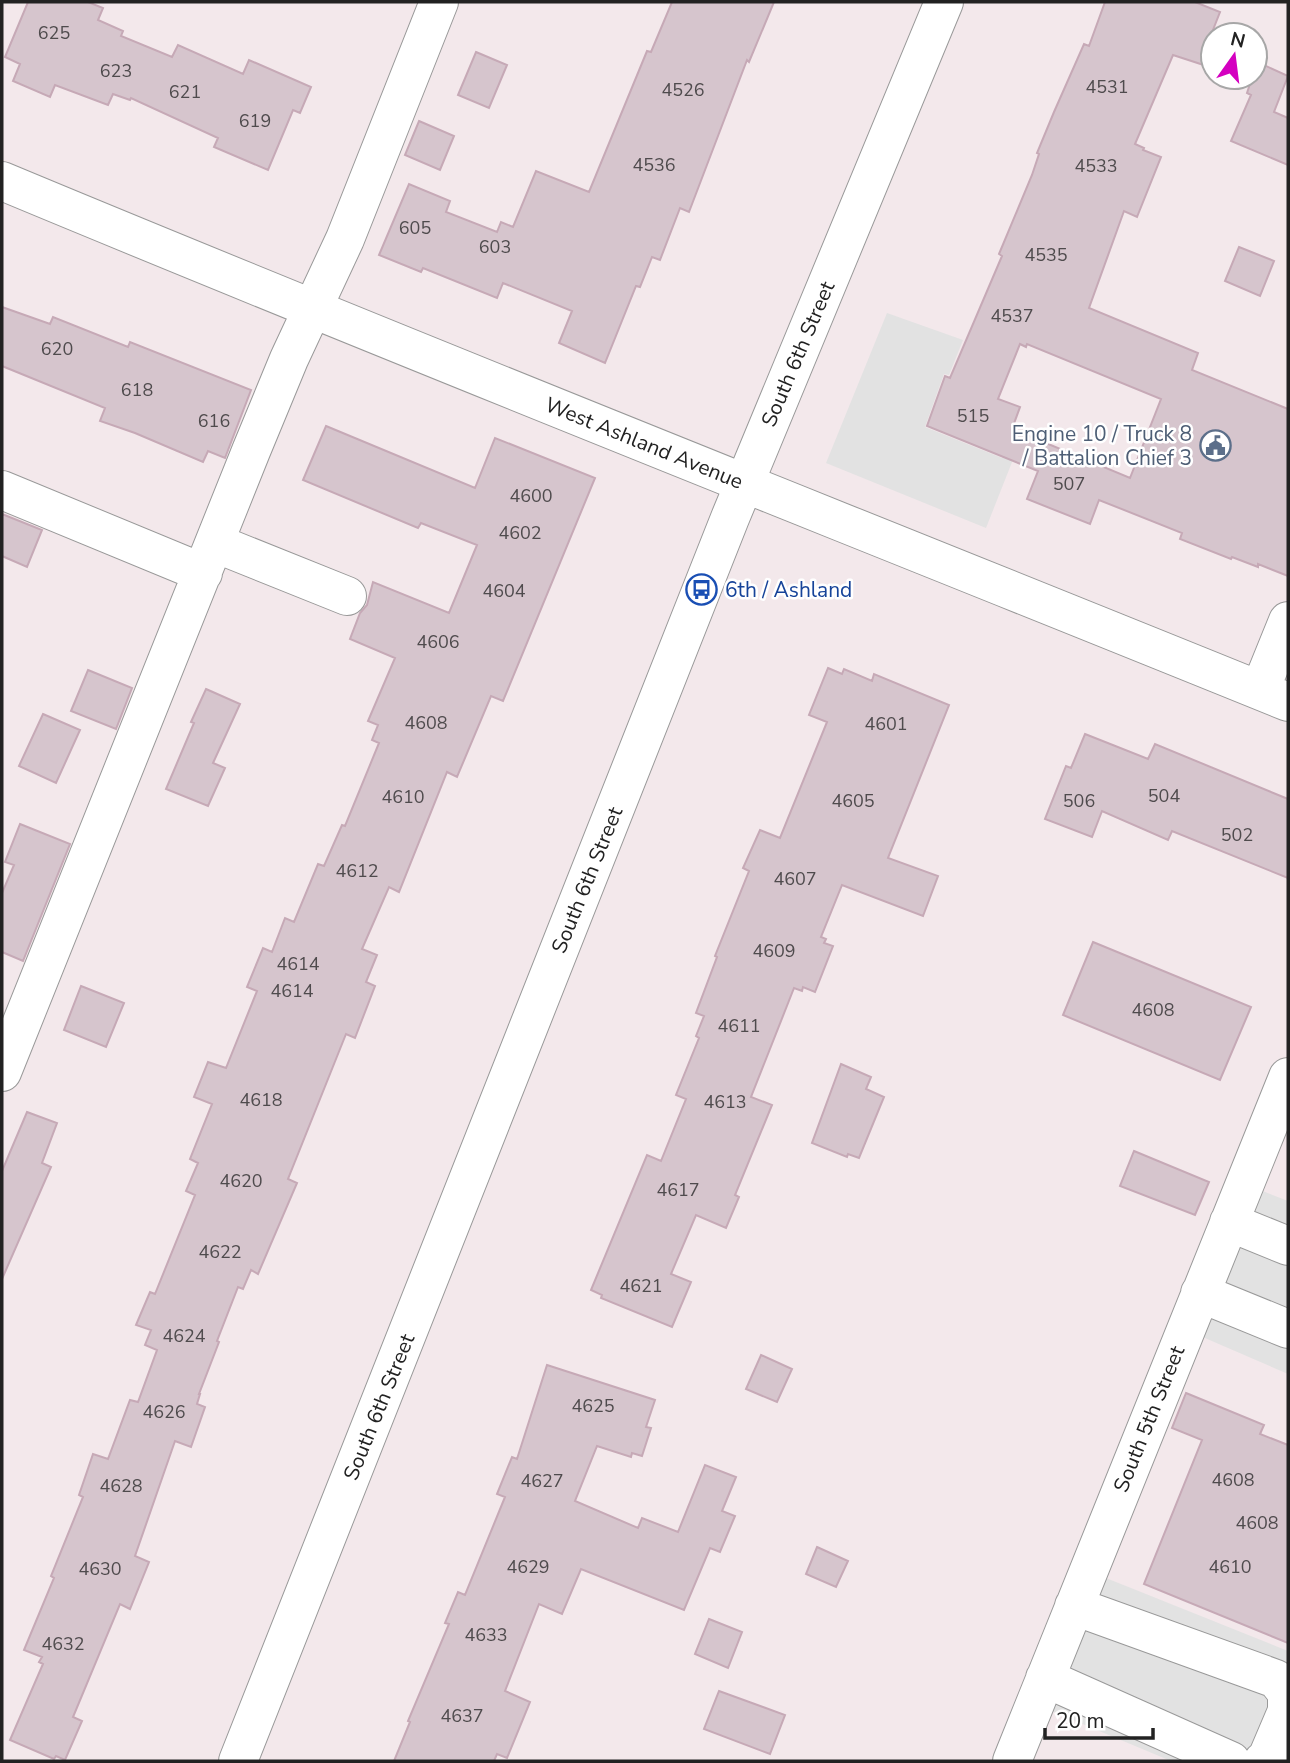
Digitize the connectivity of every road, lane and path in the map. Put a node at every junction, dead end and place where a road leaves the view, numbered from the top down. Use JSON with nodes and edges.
{"nodes":[{"id":1,"x":439,"y":2,"type":"edge"},
{"id":2,"x":944,"y":2,"type":"edge"},
{"id":3,"x":2,"y":181,"type":"edge"},
{"id":4,"x":312,"y":310,"type":"junction"},
{"id":5,"x":745,"y":483,"type":"junction"},
{"id":6,"x":2,"y":490,"type":"edge"},
{"id":7,"x":209,"y":558,"type":"junction"},
{"id":8,"x":346,"y":596,"type":"dead end"},
{"id":9,"x":1288,"y":621,"type":"edge"},
{"id":10,"x":1274,"y":696,"type":"edge"},
{"id":11,"x":2,"y":1072,"type":"edge"},
{"id":12,"x":1288,"y":1077,"type":"edge"},
{"id":13,"x":1275,"y":1147,"type":"edge"},
{"id":14,"x":1229,"y":1222,"type":"junction"},
{"id":15,"x":1288,"y":1245,"type":"edge"},
{"id":16,"x":1200,"y":1293,"type":"junction"},
{"id":17,"x":1288,"y":1329,"type":"edge"},
{"id":18,"x":1074,"y":1606,"type":"junction"},
{"id":19,"x":1045,"y":1678,"type":"junction"},
{"id":20,"x":238,"y":1761,"type":"edge"},
{"id":21,"x":1012,"y":1761,"type":"edge"},
{"id":22,"x":1231,"y":1761,"type":"edge"},
{"id":23,"x":1263,"y":1761,"type":"edge"}],
"edges":[{"from":1,"to":4,"type":"street"},
{"from":2,"to":5,"type":"street","name":"South 6th Street"},
{"from":3,"to":4,"type":"street","name":"West Ashland Avenue"},
{"from":4,"to":5,"type":"street","name":"West Ashland Avenue"},
{"from":4,"to":7,"type":"street"},
{"from":5,"to":10,"type":"street","name":"West Ashland Avenue"},
{"from":5,"to":20,"type":"street","name":"South 6th Street"},
{"from":6,"to":7,"type":"street"},
{"from":7,"to":8,"type":"street"},
{"from":7,"to":11,"type":"street"},
{"from":9,"to":10,"type":"street"},
{"from":12,"to":13,"type":"street","name":"South 5th Street"},
{"from":13,"to":14,"type":"street","name":"South 5th Street"},
{"from":14,"to":15,"type":"street"},
{"from":14,"to":16,"type":"street","name":"South 5th Street"},
{"from":16,"to":17,"type":"street"},
{"from":16,"to":18,"type":"street","name":"South 5th Street"},
{"from":18,"to":19,"type":"street","name":"South 5th Street"},
{"from":18,"to":23,"type":"street"},
{"from":19,"to":21,"type":"street","name":"South 5th Street"},
{"from":19,"to":22,"type":"street"}]}
